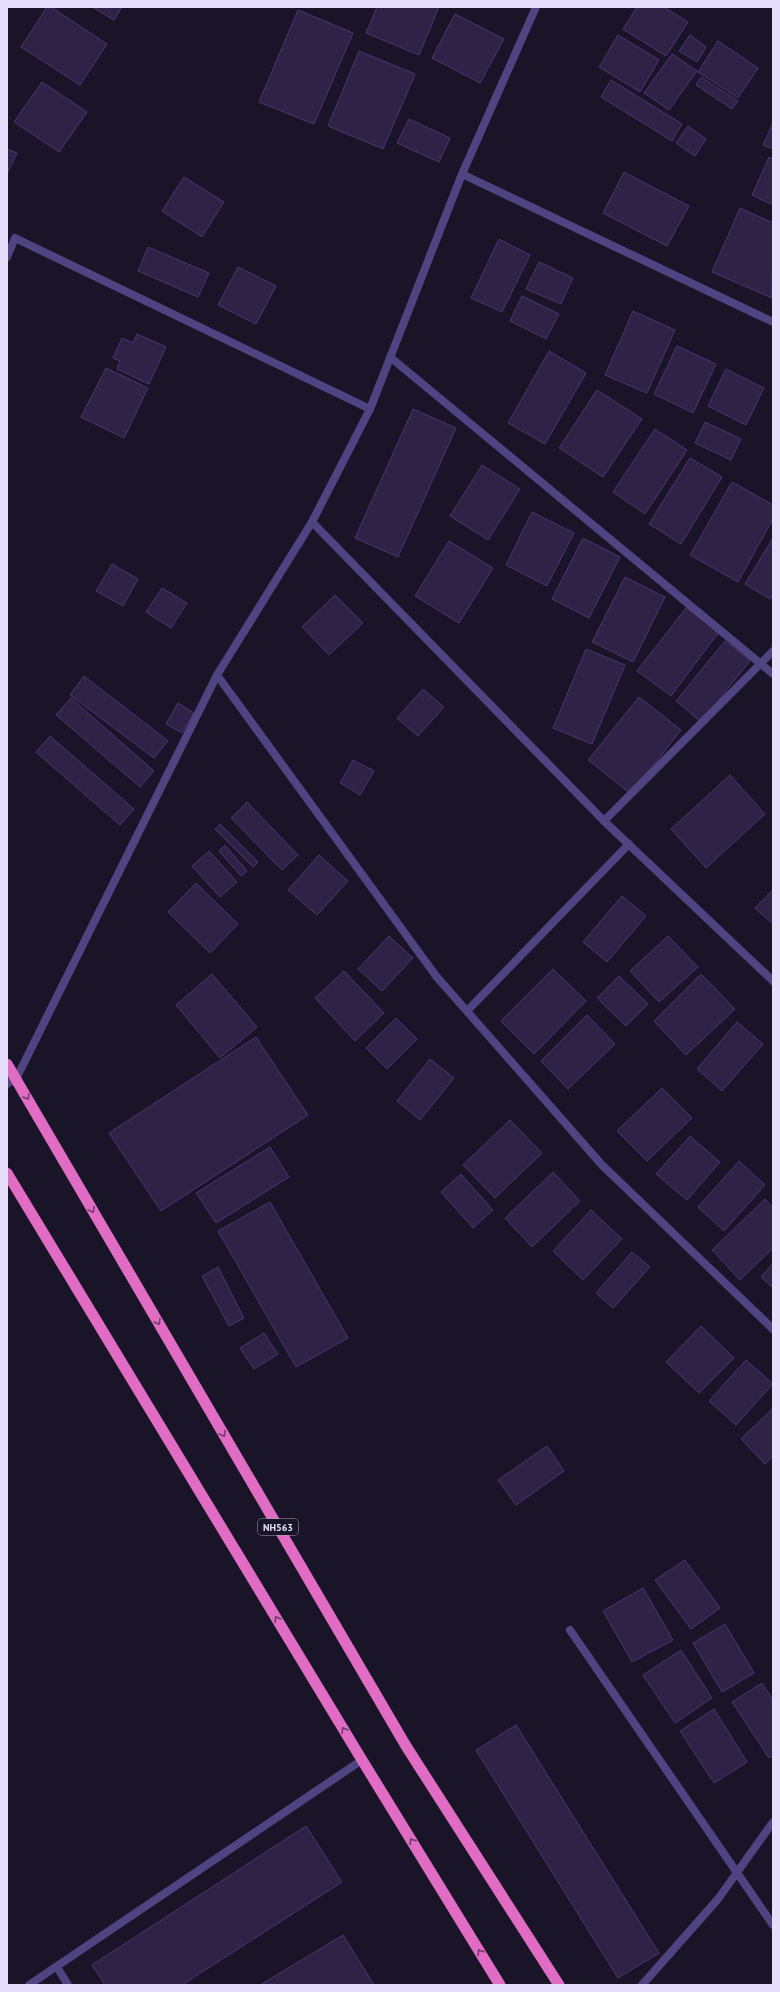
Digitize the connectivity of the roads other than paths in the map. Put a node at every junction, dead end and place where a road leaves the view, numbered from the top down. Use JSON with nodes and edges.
{"nodes":[{"id":1,"x":536,"y":7,"type":"edge"},
{"id":2,"x":462,"y":174,"type":"junction"},
{"id":3,"x":7,"y":257,"type":"edge"},
{"id":4,"x":773,"y":322,"type":"edge"},
{"id":5,"x":390,"y":357,"type":"junction"},
{"id":6,"x":370,"y":409,"type":"junction"},
{"id":7,"x":312,"y":522,"type":"junction"},
{"id":8,"x":773,"y":651,"type":"edge"},
{"id":9,"x":761,"y":664,"type":"junction"},
{"id":10,"x":773,"y":674,"type":"edge"},
{"id":11,"x":217,"y":675,"type":"junction"},
{"id":12,"x":604,"y":820,"type":"junction"},
{"id":13,"x":629,"y":844,"type":"junction"},
{"id":14,"x":773,"y":981,"type":"edge"},
{"id":15,"x":467,"y":1011,"type":"junction"},
{"id":16,"x":7,"y":1064,"type":"edge"},
{"id":17,"x":11,"y":1082,"type":"edge"},
{"id":18,"x":7,"y":1173,"type":"edge"},
{"id":19,"x":773,"y":1329,"type":"edge"},
{"id":20,"x":570,"y":1630,"type":"dead end"},
{"id":21,"x":362,"y":1760,"type":"junction"},
{"id":22,"x":773,"y":1822,"type":"edge"},
{"id":23,"x":738,"y":1872,"type":"junction"},
{"id":24,"x":773,"y":1925,"type":"edge"},
{"id":25,"x":57,"y":1967,"type":"junction"},
{"id":26,"x":29,"y":1985,"type":"edge"},
{"id":27,"x":68,"y":1985,"type":"edge"},
{"id":28,"x":500,"y":1985,"type":"edge"},
{"id":29,"x":559,"y":1985,"type":"edge"},
{"id":30,"x":642,"y":1985,"type":"edge"}],
"edges":[{"from":1,"to":2,"type":"street"},
{"from":2,"to":4,"type":"street"},
{"from":2,"to":5,"type":"street"},
{"from":3,"to":6,"type":"street"},
{"from":5,"to":6,"type":"street"},
{"from":5,"to":9,"type":"street"},
{"from":6,"to":7,"type":"street"},
{"from":7,"to":11,"type":"street"},
{"from":7,"to":12,"type":"street"},
{"from":8,"to":9,"type":"street"},
{"from":9,"to":10,"type":"street"},
{"from":9,"to":12,"type":"street"},
{"from":11,"to":15,"type":"street"},
{"from":11,"to":17,"type":"street"},
{"from":12,"to":13,"type":"street"},
{"from":13,"to":14,"type":"street"},
{"from":13,"to":15,"type":"street"},
{"from":15,"to":19,"type":"street"},
{"from":16,"to":17,"type":"highway","number":"NH563"},
{"from":17,"to":29,"type":"highway","number":"NH563","one_way":true},
{"from":21,"to":18,"type":"highway","one_way":true},
{"from":20,"to":23,"type":"street"},
{"from":21,"to":25,"type":"street"},
{"from":28,"to":21,"type":"highway","one_way":true},
{"from":22,"to":23,"type":"street"},
{"from":23,"to":24,"type":"street"},
{"from":23,"to":30,"type":"street"},
{"from":25,"to":26,"type":"street"},
{"from":25,"to":27,"type":"street"}]}
